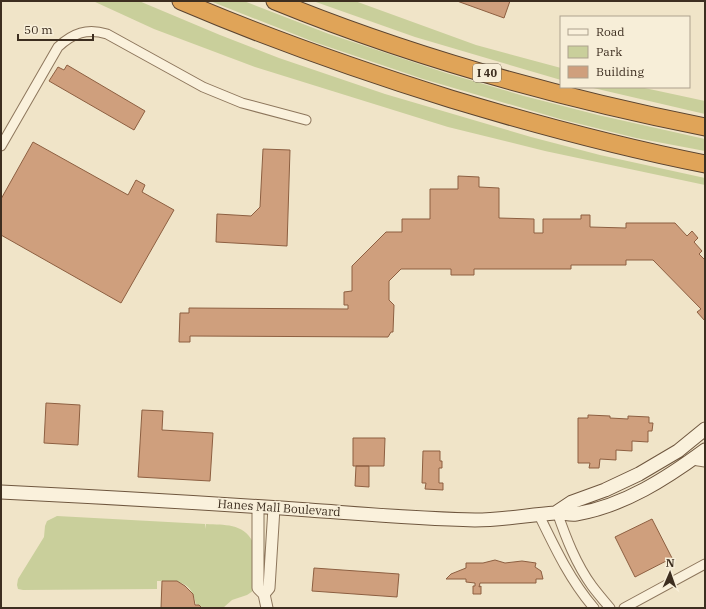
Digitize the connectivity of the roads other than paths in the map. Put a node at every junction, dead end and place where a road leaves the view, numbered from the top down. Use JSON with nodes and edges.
{"nodes":[{"id":1,"x":181,"y":1,"type":"edge"},
{"id":2,"x":275,"y":1,"type":"edge"},
{"id":3,"x":306,"y":120,"type":"dead end"},
{"id":4,"x":705,"y":127,"type":"edge"},
{"id":5,"x":1,"y":146,"type":"edge"},
{"id":6,"x":705,"y":164,"type":"edge"},
{"id":7,"x":705,"y":429,"type":"edge"},
{"id":8,"x":705,"y":450,"type":"edge"},
{"id":9,"x":692,"y":460,"type":"junction"},
{"id":10,"x":705,"y":462,"type":"edge"},
{"id":11,"x":1,"y":492,"type":"edge"},
{"id":12,"x":258,"y":507,"type":"junction"},
{"id":13,"x":274,"y":508,"type":"junction"},
{"id":14,"x":557,"y":512,"type":"junction"},
{"id":15,"x":538,"y":515,"type":"junction"},
{"id":16,"x":705,"y":564,"type":"edge"},
{"id":17,"x":264,"y":594,"type":"junction"},
{"id":18,"x":267,"y":608,"type":"edge"},
{"id":19,"x":594,"y":608,"type":"edge"},
{"id":20,"x":610,"y":608,"type":"edge"},
{"id":21,"x":624,"y":608,"type":"edge"}],
"edges":[{"from":1,"to":6,"type":"highway"},
{"from":2,"to":4,"type":"highway","number":"I 40"},
{"from":3,"to":5,"type":"street"},
{"from":7,"to":14,"type":"main road","name":"Hanes Mall Boulevard"},
{"from":8,"to":9,"type":"main road","name":"Hanes Mall Boulevard"},
{"from":9,"to":10,"type":"street"},
{"from":9,"to":14,"type":"main road","name":"Hanes Mall Boulevard"},
{"from":11,"to":12,"type":"main road","name":"Hanes Mall Boulevard"},
{"from":12,"to":13,"type":"main road","name":"Hanes Mall Boulevard"},
{"from":12,"to":17,"type":"street"},
{"from":13,"to":15,"type":"main road","name":"Hanes Mall Boulevard"},
{"from":13,"to":17,"type":"street"},
{"from":14,"to":15,"type":"main road","name":"Hanes Mall Boulevard"},
{"from":14,"to":20,"type":"street"},
{"from":15,"to":19,"type":"street"},
{"from":16,"to":21,"type":"street"},
{"from":17,"to":18,"type":"street"}]}
